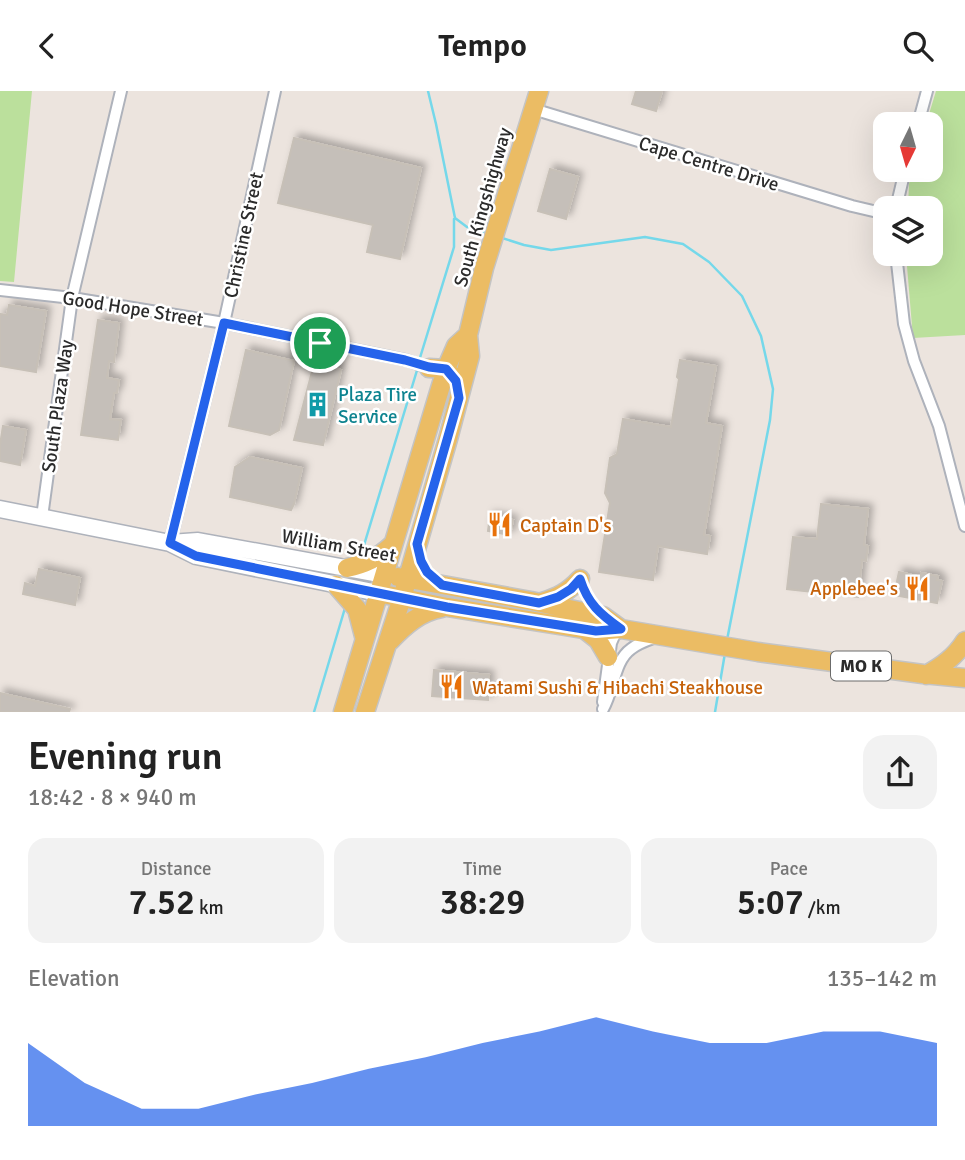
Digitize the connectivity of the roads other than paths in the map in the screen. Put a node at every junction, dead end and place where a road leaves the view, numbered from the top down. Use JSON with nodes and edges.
{"nodes":[{"id":1,"x":121,"y":91,"type":"edge"},
{"id":2,"x":275,"y":91,"type":"edge"},
{"id":3,"x":539,"y":91,"type":"edge"},
{"id":4,"x":927,"y":91,"type":"edge"},
{"id":5,"x":533,"y":109,"type":"junction"},
{"id":6,"x":921,"y":112,"type":"edge"},
{"id":7,"x":873,"y":211,"type":"edge"},
{"id":8,"x":897,"y":266,"type":"edge"},
{"id":9,"x":0,"y":290,"type":"edge"},
{"id":10,"x":72,"y":297,"type":"junction"},
{"id":11,"x":224,"y":323,"type":"junction"},
{"id":12,"x":468,"y":335,"type":"junction"},
{"id":13,"x":438,"y":368,"type":"junction"},
{"id":14,"x":459,"y":398,"type":"junction"},
{"id":15,"x":0,"y":509,"type":"edge"},
{"id":16,"x":42,"y":517,"type":"junction"},
{"id":17,"x":965,"y":526,"type":"edge"},
{"id":18,"x":170,"y":543,"type":"junction"},
{"id":19,"x":417,"y":544,"type":"junction"},
{"id":20,"x":393,"y":545,"type":"junction"},
{"id":21,"x":347,"y":568,"type":"junction"},
{"id":22,"x":384,"y":575,"type":"junction"},
{"id":23,"x":407,"y":579,"type":"junction"},
{"id":24,"x":336,"y":585,"type":"junction"},
{"id":25,"x":442,"y":585,"type":"junction"},
{"id":26,"x":378,"y":593,"type":"junction"},
{"id":27,"x":402,"y":598,"type":"junction"},
{"id":28,"x":539,"y":603,"type":"junction"},
{"id":29,"x":447,"y":607,"type":"junction"},
{"id":30,"x":603,"y":616,"type":"junction"},
{"id":31,"x":584,"y":629,"type":"junction"},
{"id":32,"x":621,"y":629,"type":"junction"},
{"id":33,"x":658,"y":636,"type":"junction"},
{"id":34,"x":364,"y":640,"type":"junction"},
{"id":35,"x":965,"y":641,"type":"edge"},
{"id":36,"x":385,"y":646,"type":"junction"},
{"id":37,"x":608,"y":657,"type":"junction"},
{"id":38,"x":925,"y":675,"type":"junction"},
{"id":39,"x":965,"y":678,"type":"edge"},
{"id":40,"x":603,"y":710,"type":"edge"},
{"id":41,"x":343,"y":712,"type":"edge"},
{"id":42,"x":365,"y":712,"type":"edge"}],
"edges":[{"from":1,"to":10,"type":"street","name":"South Plaza Way"},
{"from":2,"to":11,"type":"street","name":"Christine Street"},
{"from":3,"to":5,"type":"main road","name":"South Kingshighway"},
{"from":4,"to":6,"type":"street"},
{"from":5,"to":7,"type":"street","name":"Cape Centre Drive"},
{"from":5,"to":12,"type":"main road","name":"South Kingshighway"},
{"from":8,"to":17,"type":"street"},
{"from":9,"to":10,"type":"street","name":"Good Hope Street"},
{"from":10,"to":11,"type":"street","name":"Good Hope Street"},
{"from":10,"to":16,"type":"street","name":"South Plaza Way"},
{"from":11,"to":13,"type":"street","name":"Good Hope Street"},
{"from":11,"to":18,"type":"street","name":"Christine Street"},
{"from":12,"to":13,"type":"main road","name":"South Kingshighway"},
{"from":12,"to":14,"type":"main road","name":"South Kingshighway"},
{"from":13,"to":14,"type":"main road"},
{"from":13,"to":20,"type":"main road","name":"South Kingshighway"},
{"from":14,"to":19,"type":"main road","name":"South Kingshighway"},
{"from":15,"to":16,"type":"main road","name":"William Street"},
{"from":16,"to":18,"type":"main road","name":"William Street"},
{"from":18,"to":21,"type":"main road","name":"William Street"},
{"from":18,"to":24,"type":"main road","name":"William Street"},
{"from":19,"to":23,"type":"main road","name":"South Kingshighway"},
{"from":19,"to":25,"type":"main road"},
{"from":20,"to":21,"type":"main road"},
{"from":20,"to":22,"type":"main road","name":"South Kingshighway"},
{"from":21,"to":22,"type":"main road","name":"William Street"},
{"from":22,"to":23,"type":"main road","name":"William Street","number":"MO K"},
{"from":22,"to":26,"type":"main road","name":"South Kingshighway"},
{"from":23,"to":25,"type":"main road","name":"William Street","number":"MO K"},
{"from":23,"to":27,"type":"main road","name":"South Kingshighway"},
{"from":24,"to":26,"type":"main road","name":"William Street"},
{"from":24,"to":34,"type":"main road"},
{"from":25,"to":28,"type":"main road","name":"William Street","number":"MO K"},
{"from":26,"to":27,"type":"main road","name":"William Street","number":"MO K"},
{"from":26,"to":34,"type":"main road","name":"South Kingshighway"},
{"from":27,"to":29,"type":"main road","name":"William Street","number":"MO K"},
{"from":27,"to":36,"type":"main road","name":"South Kingshighway"},
{"from":28,"to":30,"type":"main road","name":"William Street","number":"MO K"},
{"from":28,"to":30,"type":"main road"},
{"from":29,"to":31,"type":"main road","name":"William Street","number":"MO K"},
{"from":29,"to":36,"type":"main road"},
{"from":30,"to":32,"type":"main road","name":"William Street","number":"MO K"},
{"from":31,"to":32,"type":"main road","name":"William Street","number":"MO K"},
{"from":31,"to":37,"type":"main road"},
{"from":32,"to":33,"type":"main road","name":"William Street","number":"MO K"},
{"from":32,"to":37,"type":"street"},
{"from":33,"to":38,"type":"main road","name":"William Street","number":"MO K"},
{"from":33,"to":40,"type":"street"},
{"from":34,"to":41,"type":"main road","name":"South Kingshighway"},
{"from":35,"to":38,"type":"main road"},
{"from":36,"to":42,"type":"main road","name":"South Kingshighway"},
{"from":37,"to":40,"type":"street"},
{"from":38,"to":39,"type":"main road","name":"William Street","number":"MO K"}]}
